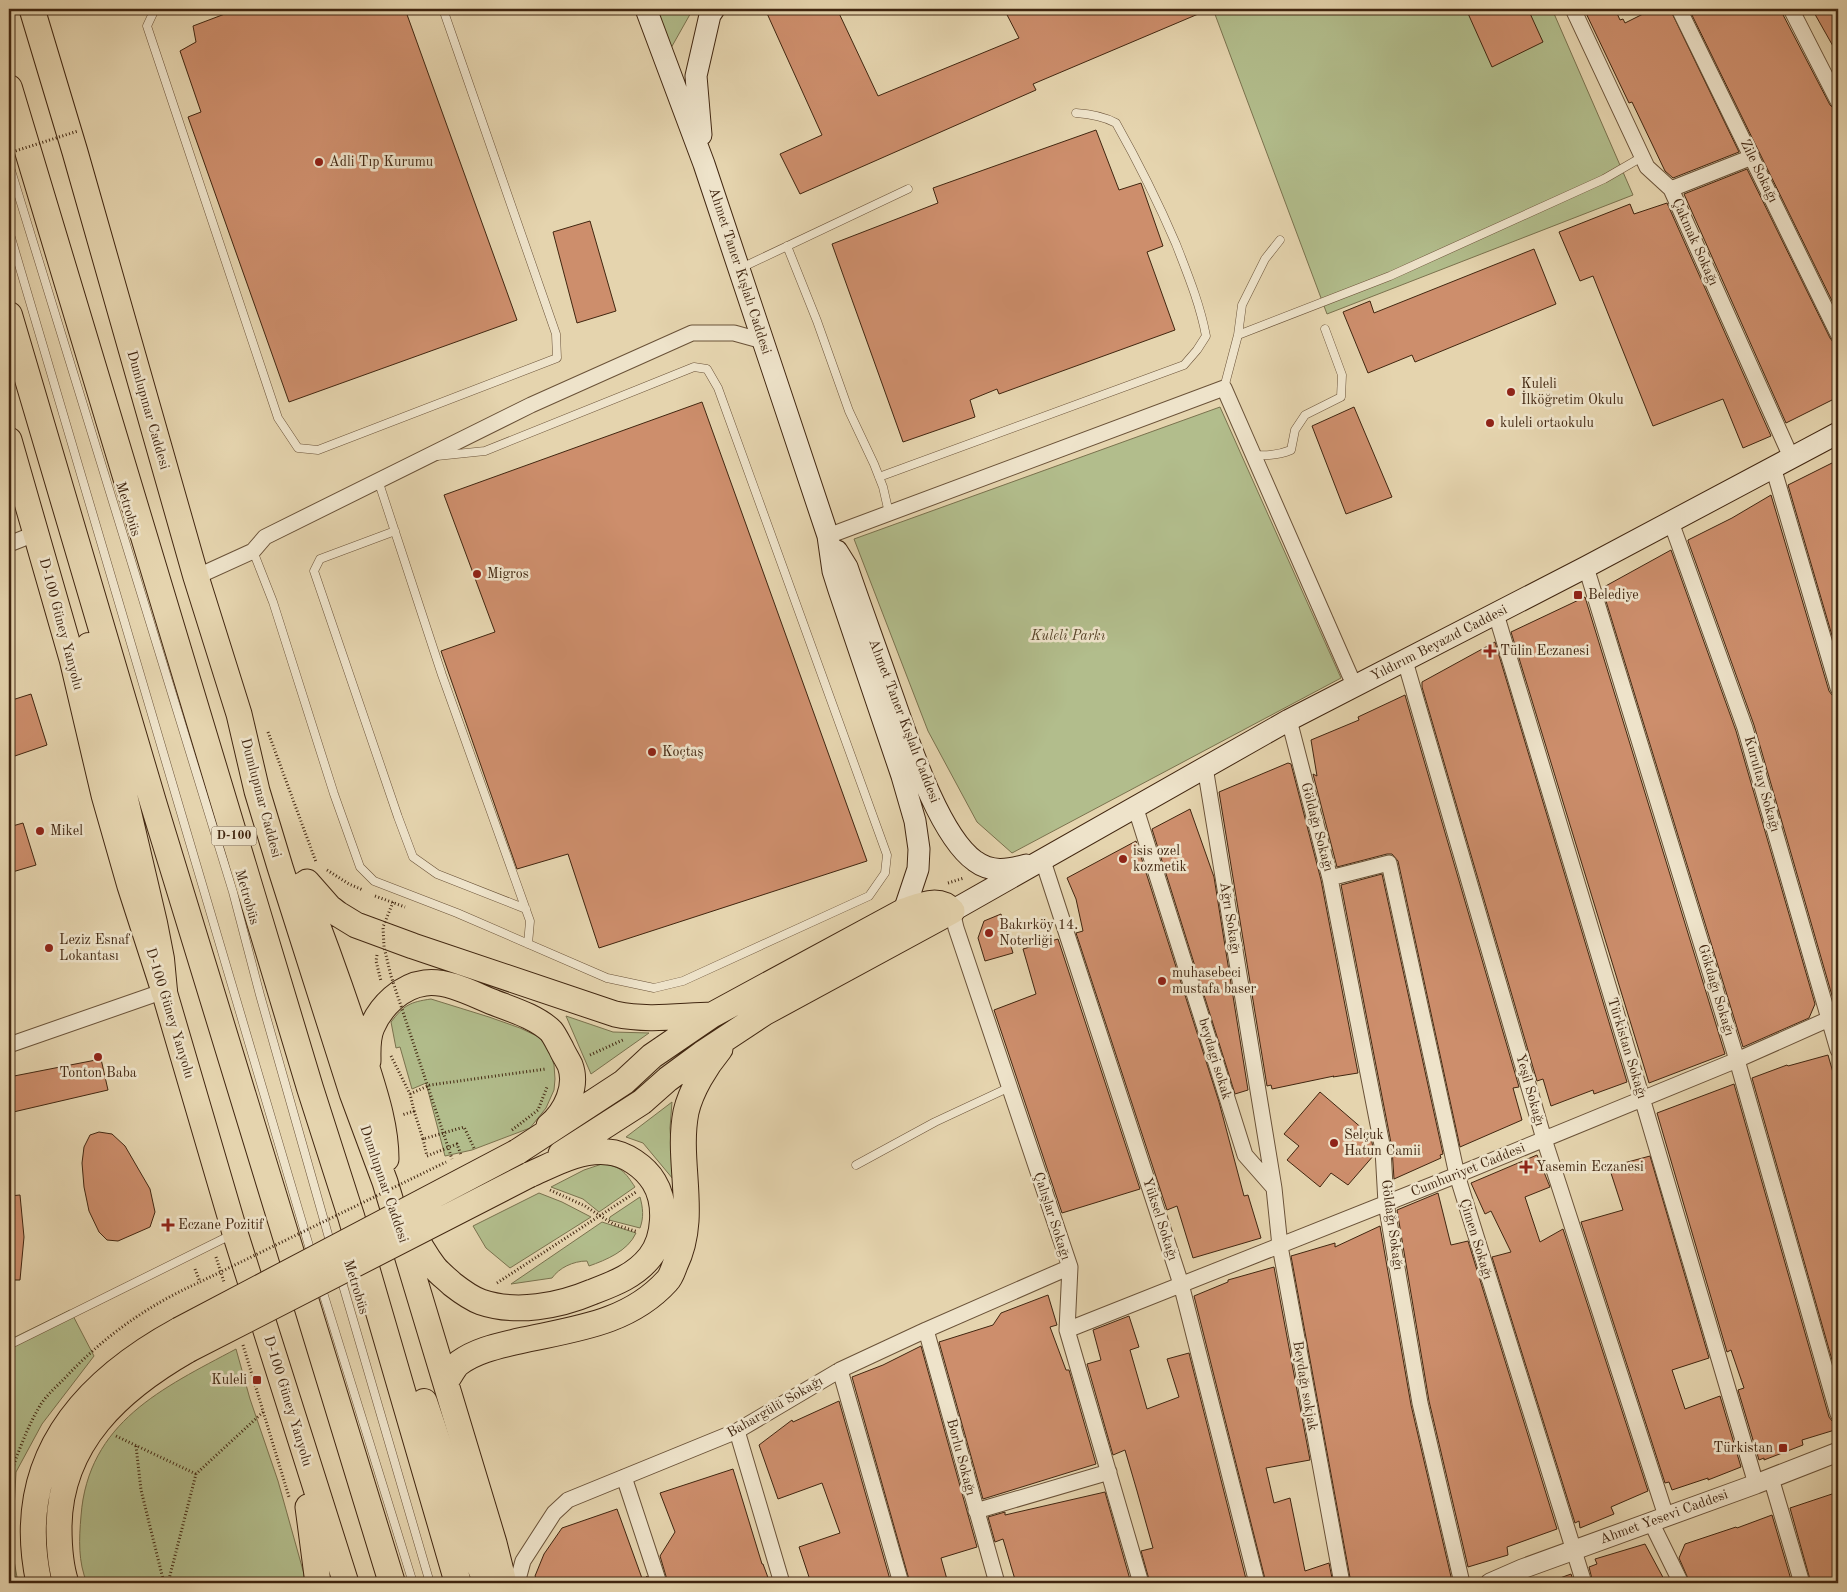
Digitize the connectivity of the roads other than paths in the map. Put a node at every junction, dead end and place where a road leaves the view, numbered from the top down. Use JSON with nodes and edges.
{"nodes":[{"id":1,"x":32,"y":9,"type":"edge"},
{"id":2,"x":156,"y":9,"type":"edge"},
{"id":3,"x":443,"y":9,"type":"edge"},
{"id":4,"x":646,"y":9,"type":"edge"},
{"id":5,"x":714,"y":9,"type":"edge"},
{"id":6,"x":1573,"y":9,"type":"edge"},
{"id":7,"x":1679,"y":9,"type":"edge"},
{"id":8,"x":1791,"y":9,"type":"edge"},
{"id":9,"x":9,"y":88,"type":"edge"},
{"id":10,"x":1838,"y":101,"type":"edge"},
{"id":11,"x":1076,"y":113,"type":"dead end"},
{"id":12,"x":1642,"y":157,"type":"junction"},
{"id":13,"x":1752,"y":157,"type":"junction"},
{"id":14,"x":9,"y":164,"type":"edge"},
{"id":15,"x":704,"y":164,"type":"junction"},
{"id":16,"x":908,"y":189,"type":"dead end"},
{"id":17,"x":1671,"y":189,"type":"junction"},
{"id":18,"x":9,"y":231,"type":"edge"},
{"id":19,"x":1280,"y":240,"type":"dead end"},
{"id":20,"x":787,"y":246,"type":"junction"},
{"id":21,"x":739,"y":269,"type":"junction"},
{"id":22,"x":9,"y":316,"type":"edge"},
{"id":23,"x":1325,"y":329,"type":"dead end"},
{"id":24,"x":1838,"y":334,"type":"edge"},
{"id":25,"x":1238,"y":335,"type":"junction"},
{"id":26,"x":763,"y":341,"type":"junction"},
{"id":27,"x":1224,"y":388,"type":"junction"},
{"id":28,"x":1838,"y":433,"type":"edge"},
{"id":29,"x":45,"y":438,"type":"junction"},
{"id":30,"x":9,"y":440,"type":"edge"},
{"id":31,"x":1253,"y":455,"type":"junction"},
{"id":32,"x":423,"y":458,"type":"junction"},
{"id":33,"x":1782,"y":462,"type":"junction"},
{"id":34,"x":878,"y":477,"type":"junction"},
{"id":35,"x":378,"y":480,"type":"junction"},
{"id":36,"x":889,"y":513,"type":"junction"},
{"id":37,"x":1671,"y":522,"type":"junction"},
{"id":38,"x":395,"y":531,"type":"junction"},
{"id":39,"x":37,"y":534,"type":"junction"},
{"id":40,"x":828,"y":536,"type":"junction"},
{"id":41,"x":9,"y":544,"type":"edge"},
{"id":42,"x":253,"y":551,"type":"junction"},
{"id":43,"x":1586,"y":567,"type":"junction"},
{"id":44,"x":196,"y":577,"type":"junction"},
{"id":45,"x":1496,"y":614,"type":"junction"},
{"id":46,"x":1405,"y":661,"type":"junction"},
{"id":47,"x":1355,"y":686,"type":"junction"},
{"id":48,"x":1838,"y":688,"type":"edge"},
{"id":49,"x":239,"y":714,"type":"junction"},
{"id":50,"x":1289,"y":720,"type":"junction"},
{"id":51,"x":1205,"y":767,"type":"junction"},
{"id":52,"x":1135,"y":806,"type":"junction"},
{"id":53,"x":304,"y":861,"type":"junction"},
{"id":54,"x":1043,"y":861,"type":"junction"},
{"id":55,"x":1330,"y":878,"type":"junction"},
{"id":56,"x":526,"y":910,"type":"junction"},
{"id":57,"x":904,"y":911,"type":"junction"},
{"id":58,"x":952,"y":911,"type":"junction"},
{"id":59,"x":528,"y":944,"type":"junction"},
{"id":60,"x":164,"y":991,"type":"junction"},
{"id":61,"x":712,"y":1015,"type":"junction"},
{"id":62,"x":1834,"y":1017,"type":"edge"},
{"id":63,"x":733,"y":1032,"type":"junction"},
{"id":64,"x":9,"y":1045,"type":"edge"},
{"id":65,"x":1838,"y":1050,"type":"edge"},
{"id":66,"x":1737,"y":1060,"type":"junction"},
{"id":67,"x":368,"y":1071,"type":"junction"},
{"id":68,"x":1010,"y":1087,"type":"junction"},
{"id":69,"x":1642,"y":1098,"type":"junction"},
{"id":70,"x":1544,"y":1139,"type":"junction"},
{"id":71,"x":512,"y":1142,"type":"junction"},
{"id":72,"x":856,"y":1165,"type":"dead end"},
{"id":73,"x":1457,"y":1175,"type":"junction"},
{"id":74,"x":538,"y":1181,"type":"junction"},
{"id":75,"x":385,"y":1182,"type":"junction"},
{"id":76,"x":1274,"y":1188,"type":"junction"},
{"id":77,"x":1386,"y":1203,"type":"junction"},
{"id":78,"x":351,"y":1216,"type":"junction"},
{"id":79,"x":235,"y":1233,"type":"junction"},
{"id":80,"x":1280,"y":1246,"type":"junction"},
{"id":81,"x":314,"y":1263,"type":"dead end"},
{"id":82,"x":1070,"y":1267,"type":"junction"},
{"id":83,"x":317,"y":1273,"type":"dead end"},
{"id":84,"x":1181,"y":1284,"type":"junction"},
{"id":85,"x":926,"y":1330,"type":"junction"},
{"id":86,"x":1067,"y":1330,"type":"junction"},
{"id":87,"x":183,"y":1340,"type":"junction"},
{"id":88,"x":9,"y":1345,"type":"edge"},
{"id":89,"x":840,"y":1370,"type":"junction"},
{"id":90,"x":446,"y":1381,"type":"junction"},
{"id":91,"x":1838,"y":1414,"type":"edge"},
{"id":92,"x":737,"y":1431,"type":"junction"},
{"id":93,"x":298,"y":1433,"type":"junction"},
{"id":94,"x":1838,"y":1452,"type":"edge"},
{"id":95,"x":1108,"y":1472,"type":"junction"},
{"id":96,"x":624,"y":1477,"type":"junction"},
{"id":97,"x":1764,"y":1481,"type":"junction"},
{"id":98,"x":976,"y":1511,"type":"junction"},
{"id":99,"x":1658,"y":1519,"type":"junction"},
{"id":100,"x":1574,"y":1550,"type":"junction"},
{"id":101,"x":39,"y":1583,"type":"edge"},
{"id":102,"x":66,"y":1583,"type":"edge"},
{"id":103,"x":318,"y":1583,"type":"edge"},
{"id":104,"x":346,"y":1583,"type":"edge"},
{"id":105,"x":392,"y":1583,"type":"edge"},
{"id":106,"x":413,"y":1583,"type":"edge"},
{"id":107,"x":430,"y":1583,"type":"edge"},
{"id":108,"x":458,"y":1583,"type":"edge"},
{"id":109,"x":487,"y":1583,"type":"edge"},
{"id":110,"x":504,"y":1583,"type":"edge"},
{"id":111,"x":517,"y":1583,"type":"edge"},
{"id":112,"x":659,"y":1583,"type":"edge"},
{"id":113,"x":782,"y":1583,"type":"edge"},
{"id":114,"x":901,"y":1583,"type":"edge"},
{"id":115,"x":997,"y":1583,"type":"edge"},
{"id":116,"x":1140,"y":1583,"type":"edge"},
{"id":117,"x":1257,"y":1583,"type":"edge"},
{"id":118,"x":1342,"y":1583,"type":"edge"},
{"id":119,"x":1462,"y":1583,"type":"edge"},
{"id":120,"x":1490,"y":1583,"type":"edge"},
{"id":121,"x":1584,"y":1583,"type":"edge"},
{"id":122,"x":1681,"y":1583,"type":"edge"},
{"id":123,"x":1802,"y":1583,"type":"edge"}],
"edges":[{"from":1,"to":44,"type":"main road","name":"Dumlupınar Caddesi"},
{"from":2,"to":3,"type":"lane"},
{"from":4,"to":15,"type":"main road","name":"Ahmet Taner Kışlalı Caddesi"},
{"from":5,"to":15,"type":"main road"},
{"from":6,"to":12,"type":"street","name":"Çakmak Sokağı"},
{"from":7,"to":13,"type":"street","name":"Zile Sokağı"},
{"from":8,"to":10,"type":"street"},
{"from":9,"to":78,"type":"highway","number":"D-100"},
{"from":11,"to":34,"type":"lane"},
{"from":12,"to":17,"type":"street","name":"Çakmak Sokağı"},
{"from":12,"to":25,"type":"lane"},
{"from":13,"to":17,"type":"street"},
{"from":13,"to":24,"type":"street","name":"Zile Sokağı"},
{"from":14,"to":107,"type":"lane","name":"Metrobüs"},
{"from":15,"to":21,"type":"main road","name":"Ahmet Taner Kışlalı Caddesi"},
{"from":16,"to":20,"type":"lane"},
{"from":17,"to":33,"type":"street","name":"Çakmak Sokağı"},
{"from":18,"to":81,"type":"lane"},
{"from":19,"to":25,"type":"lane"},
{"from":20,"to":21,"type":"lane"},
{"from":20,"to":34,"type":"lane"},
{"from":21,"to":26,"type":"main road","name":"Ahmet Taner Kışlalı Caddesi"},
{"from":22,"to":29,"type":"highway"},
{"from":23,"to":31,"type":"lane"},
{"from":25,"to":27,"type":"lane"},
{"from":26,"to":32,"type":"street"},
{"from":26,"to":40,"type":"main road","name":"Ahmet Taner Kışlalı Caddesi"},
{"from":27,"to":31,"type":"street"},
{"from":27,"to":36,"type":"street"},
{"from":28,"to":33,"type":"main road","name":"Yıldırım Beyazıd Caddesi"},
{"from":29,"to":60,"type":"highway"},
{"from":29,"to":105,"type":"highway"},
{"from":30,"to":39,"type":"main road","name":"D-100 Güney Yanyolu"},
{"from":31,"to":47,"type":"street"},
{"from":32,"to":35,"type":"street"},
{"from":32,"to":59,"type":"lane"},
{"from":33,"to":37,"type":"main road","name":"Yıldırım Beyazıd Caddesi"},
{"from":33,"to":48,"type":"street","name":"Çakmak Sokağı"},
{"from":34,"to":36,"type":"lane"},
{"from":35,"to":38,"type":"lane"},
{"from":35,"to":42,"type":"street"},
{"from":36,"to":40,"type":"street"},
{"from":37,"to":43,"type":"main road","name":"Yıldırım Beyazıd Caddesi"},
{"from":37,"to":62,"type":"street","name":"Kurultay Sokağı"},
{"from":38,"to":56,"type":"lane"},
{"from":38,"to":56,"type":"lane"},
{"from":39,"to":41,"type":"street"},
{"from":39,"to":60,"type":"main road","name":"D-100 Güney Yanyolu"},
{"from":40,"to":54,"type":"main road","name":"Ahmet Taner Kışlalı Caddesi"},
{"from":40,"to":57,"type":"main road","name":"Ahmet Taner Kışlalı Caddesi"},
{"from":42,"to":44,"type":"street"},
{"from":42,"to":59,"type":"lane"},
{"from":43,"to":45,"type":"main road","name":"Yıldırım Beyazıd Caddesi"},
{"from":43,"to":66,"type":"street","name":"Gökdağı Sokağı"},
{"from":44,"to":49,"type":"main road","name":"Dumlupınar Caddesi"},
{"from":45,"to":46,"type":"main road","name":"Yıldırım Beyazıd Caddesi"},
{"from":45,"to":69,"type":"street","name":"Türkistan Sokağı"},
{"from":46,"to":47,"type":"main road","name":"Yıldırım Beyazıd Caddesi"},
{"from":46,"to":70,"type":"street","name":"Yeşil Sokağı"},
{"from":47,"to":50,"type":"main road","name":"Yıldırım Beyazıd Caddesi"},
{"from":49,"to":53,"type":"main road"},
{"from":49,"to":75,"type":"main road","name":"Dumlupınar Caddesi"},
{"from":50,"to":51,"type":"main road","name":"Yıldırım Beyazıd Caddesi"},
{"from":50,"to":55,"type":"street","name":"Göldağı Sokağı"},
{"from":51,"to":52,"type":"main road","name":"Yıldırım Beyazıd Caddesi"},
{"from":51,"to":76,"type":"street","name":"Ağrı Sokağı"},
{"from":52,"to":54,"type":"main road","name":"Yıldırım Beyazıd Caddesi"},
{"from":52,"to":76,"type":"street","name":"beydagi sokak"},
{"from":53,"to":61,"type":"main road"},
{"from":53,"to":67,"type":"main road"},
{"from":54,"to":58,"type":"main road"},
{"from":54,"to":84,"type":"street","name":"Yüksel Sokağı"},
{"from":55,"to":73,"type":"street","name":"Çimen Sokağı"},
{"from":55,"to":77,"type":"street","name":"Göldağı Sokağı"},
{"from":56,"to":59,"type":"lane"},
{"from":57,"to":58,"type":"main road"},
{"from":57,"to":61,"type":"main road"},
{"from":58,"to":63,"type":"main road"},
{"from":58,"to":68,"type":"street","name":"Çalışlar Sokağı"},
{"from":60,"to":64,"type":"street"},
{"from":60,"to":79,"type":"main road","name":"D-100 Güney Yanyolu"},
{"from":61,"to":71,"type":"main road"},
{"from":62,"to":65,"type":"street","name":"Kurultay Sokağı"},
{"from":62,"to":66,"type":"street","name":"Cumhuriyet Caddesi"},
{"from":63,"to":74,"type":"main road"},
{"from":63,"to":90,"type":"main road"},
{"from":66,"to":69,"type":"street","name":"Cumhuriyet Caddesi"},
{"from":66,"to":91,"type":"street","name":"Gökdağı Sokağı"},
{"from":67,"to":71,"type":"main road"},
{"from":67,"to":75,"type":"main road"},
{"from":68,"to":72,"type":"lane"},
{"from":68,"to":82,"type":"street","name":"Çalışlar Sokağı"},
{"from":69,"to":70,"type":"street","name":"Cumhuriyet Caddesi"},
{"from":69,"to":97,"type":"street","name":"Türkistan Sokağı"},
{"from":70,"to":73,"type":"street","name":"Cumhuriyet Caddesi"},
{"from":70,"to":99,"type":"street","name":"Yeşil Sokağı"},
{"from":71,"to":87,"type":"main road","bridge":true},
{"from":73,"to":77,"type":"street","name":"Cumhuriyet Caddesi"},
{"from":73,"to":100,"type":"street","name":"Çimen Sokağı"},
{"from":74,"to":75,"type":"main road"},
{"from":74,"to":87,"type":"main road","bridge":true},
{"from":75,"to":90,"type":"main road","name":"Dumlupınar Caddesi"},
{"from":76,"to":80,"type":"street","name":"Beydağı sokjak"},
{"from":77,"to":80,"type":"street","name":"Cumhuriyet Caddesi"},
{"from":77,"to":119,"type":"street","name":"Göldağı Sokağı"},
{"from":78,"to":108,"type":"highway","number":"D-100"},
{"from":78,"to":109,"type":"highway"},
{"from":79,"to":88,"type":"lane"},
{"from":79,"to":93,"type":"main road","name":"D-100 Güney Yanyolu"},
{"from":80,"to":84,"type":"street","name":"Cumhuriyet Caddesi"},
{"from":80,"to":118,"type":"street","name":"Beydağı sokjak"},
{"from":82,"to":85,"type":"street","name":"Bahargülü Sokağı"},
{"from":82,"to":86,"type":"street","name":"Çalışlar Sokağı"},
{"from":83,"to":106,"type":"lane"},
{"from":84,"to":86,"type":"street","name":"Cumhuriyet Caddesi"},
{"from":84,"to":117,"type":"street","name":"Yüksel Sokağı"},
{"from":85,"to":89,"type":"street","name":"Bahargülü Sokağı"},
{"from":85,"to":98,"type":"street","name":"Borlu Sokağı"},
{"from":86,"to":95,"type":"street","name":"Çalışlar Sokağı"},
{"from":87,"to":101,"type":"main road"},
{"from":87,"to":102,"type":"main road"},
{"from":89,"to":92,"type":"street","name":"Bahargülü Sokağı"},
{"from":89,"to":114,"type":"street"},
{"from":90,"to":110,"type":"main road","name":"Dumlupınar Caddesi"},
{"from":92,"to":96,"type":"street","name":"Bahargülü Sokağı"},
{"from":92,"to":113,"type":"street"},
{"from":93,"to":103,"type":"main road"},
{"from":93,"to":104,"type":"main road","name":"D-100 Güney Yanyolu"},
{"from":94,"to":97,"type":"street","name":"Ahmet Yesevi Caddesi"},
{"from":95,"to":98,"type":"street"},
{"from":95,"to":116,"type":"street","name":"Çalışlar Sokağı"},
{"from":96,"to":111,"type":"street","name":"Bahargülü Sokağı"},
{"from":96,"to":112,"type":"street"},
{"from":97,"to":99,"type":"street","name":"Ahmet Yesevi Caddesi"},
{"from":97,"to":123,"type":"street","name":"Türkistan Sokağı"},
{"from":98,"to":115,"type":"street","name":"Borlu Sokağı"},
{"from":99,"to":100,"type":"street","name":"Ahmet Yesevi Caddesi"},
{"from":99,"to":122,"type":"street","name":"Yeşil Sokağı"},
{"from":100,"to":120,"type":"street","name":"Ahmet Yesevi Caddesi"},
{"from":100,"to":121,"type":"street","name":"Çimen Sokağı"}]}
